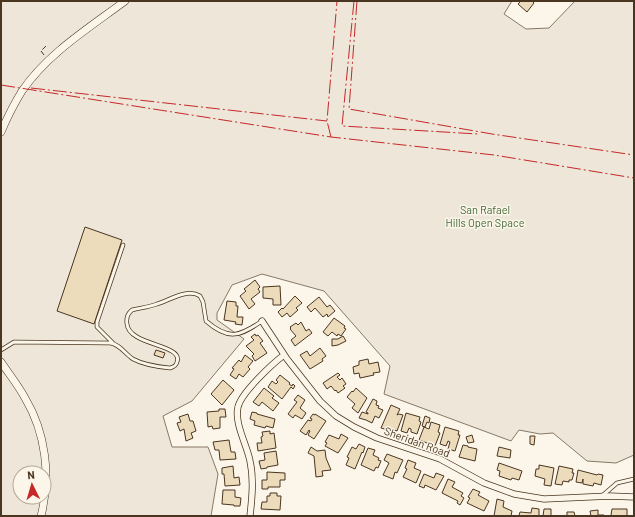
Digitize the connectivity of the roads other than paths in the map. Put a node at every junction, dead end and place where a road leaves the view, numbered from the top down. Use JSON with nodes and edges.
{"nodes":[{"id":1,"x":125,"y":1,"type":"edge"},
{"id":2,"x":1,"y":132,"type":"edge"},
{"id":3,"x":123,"y":245,"type":"dead end"},
{"id":4,"x":262,"y":321,"type":"joint"},
{"id":5,"x":113,"y":343,"type":"junction"},
{"id":6,"x":1,"y":350,"type":"edge"},
{"id":7,"x":284,"y":355,"type":"junction"},
{"id":8,"x":1,"y":362,"type":"edge"},
{"id":9,"x":634,"y":479,"type":"edge"},
{"id":10,"x":602,"y":496,"type":"junction"},
{"id":11,"x":634,"y":497,"type":"edge"},
{"id":12,"x":41,"y":516,"type":"edge"},
{"id":13,"x":250,"y":516,"type":"edge"}],
"edges":[{"from":1,"to":2,"type":"street"},
{"from":3,"to":5,"type":"lane"},
{"from":4,"to":5,"type":"lane"},
{"from":4,"to":7,"type":"street","name":"Sheridan Road"},
{"from":5,"to":6,"type":"lane"},
{"from":7,"to":10,"type":"street","name":"Sheridan Road"},
{"from":7,"to":13,"type":"street"},
{"from":8,"to":12,"type":"street"},
{"from":9,"to":10,"type":"lane"},
{"from":10,"to":11,"type":"street","name":"Sheridan Road"}]}
